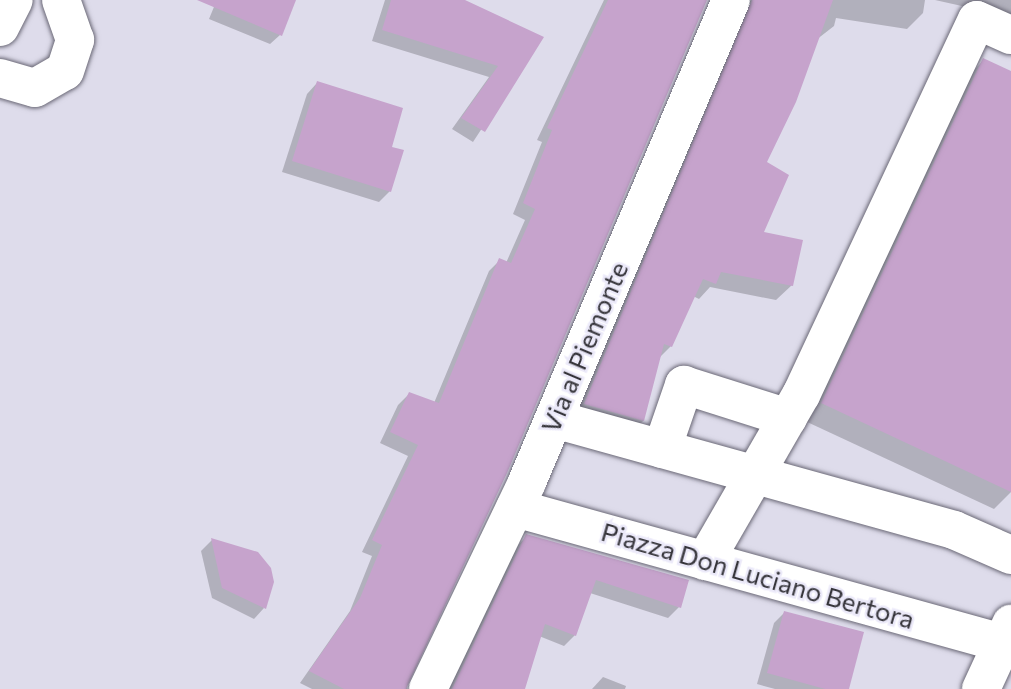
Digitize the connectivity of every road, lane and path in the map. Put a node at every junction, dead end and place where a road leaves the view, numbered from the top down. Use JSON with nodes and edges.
{"nodes":[{"id":1,"x":14,"y":0,"type":"edge"},
{"id":2,"x":61,"y":0,"type":"edge"},
{"id":3,"x":731,"y":0,"type":"edge"},
{"id":4,"x":0,"y":27,"type":"edge"},
{"id":5,"x":1011,"y":35,"type":"edge"},
{"id":6,"x":0,"y":78,"type":"edge"},
{"id":7,"x":788,"y":418,"type":"junction"},
{"id":8,"x":554,"y":419,"type":"junction"},
{"id":9,"x":662,"y":449,"type":"junction"},
{"id":10,"x":755,"y":474,"type":"junction"},
{"id":11,"x":515,"y":508,"type":"junction"},
{"id":12,"x":1011,"y":555,"type":"edge"},
{"id":13,"x":705,"y":561,"type":"junction"},
{"id":14,"x":1007,"y":634,"type":"edge"},
{"id":15,"x":428,"y":689,"type":"edge"},
{"id":16,"x":981,"y":689,"type":"edge"}],
"edges":[{"from":1,"to":4,"type":"street"},
{"from":2,"to":6,"type":"street"},
{"from":3,"to":8,"type":"street","name":"Via al Piemonte"},
{"from":5,"to":7,"type":"street"},
{"from":7,"to":9,"type":"street"},
{"from":7,"to":10,"type":"street"},
{"from":8,"to":9,"type":"street"},
{"from":8,"to":11,"type":"street","name":"Via al Piemonte"},
{"from":9,"to":10,"type":"street"},
{"from":10,"to":12,"type":"street"},
{"from":10,"to":13,"type":"street"},
{"from":11,"to":13,"type":"street","name":"Piazza Don Luciano Bertora"},
{"from":11,"to":15,"type":"street","name":"Via al Piemonte"},
{"from":13,"to":14,"type":"street","name":"Piazza Don Luciano Bertora"},
{"from":14,"to":16,"type":"street"}]}
